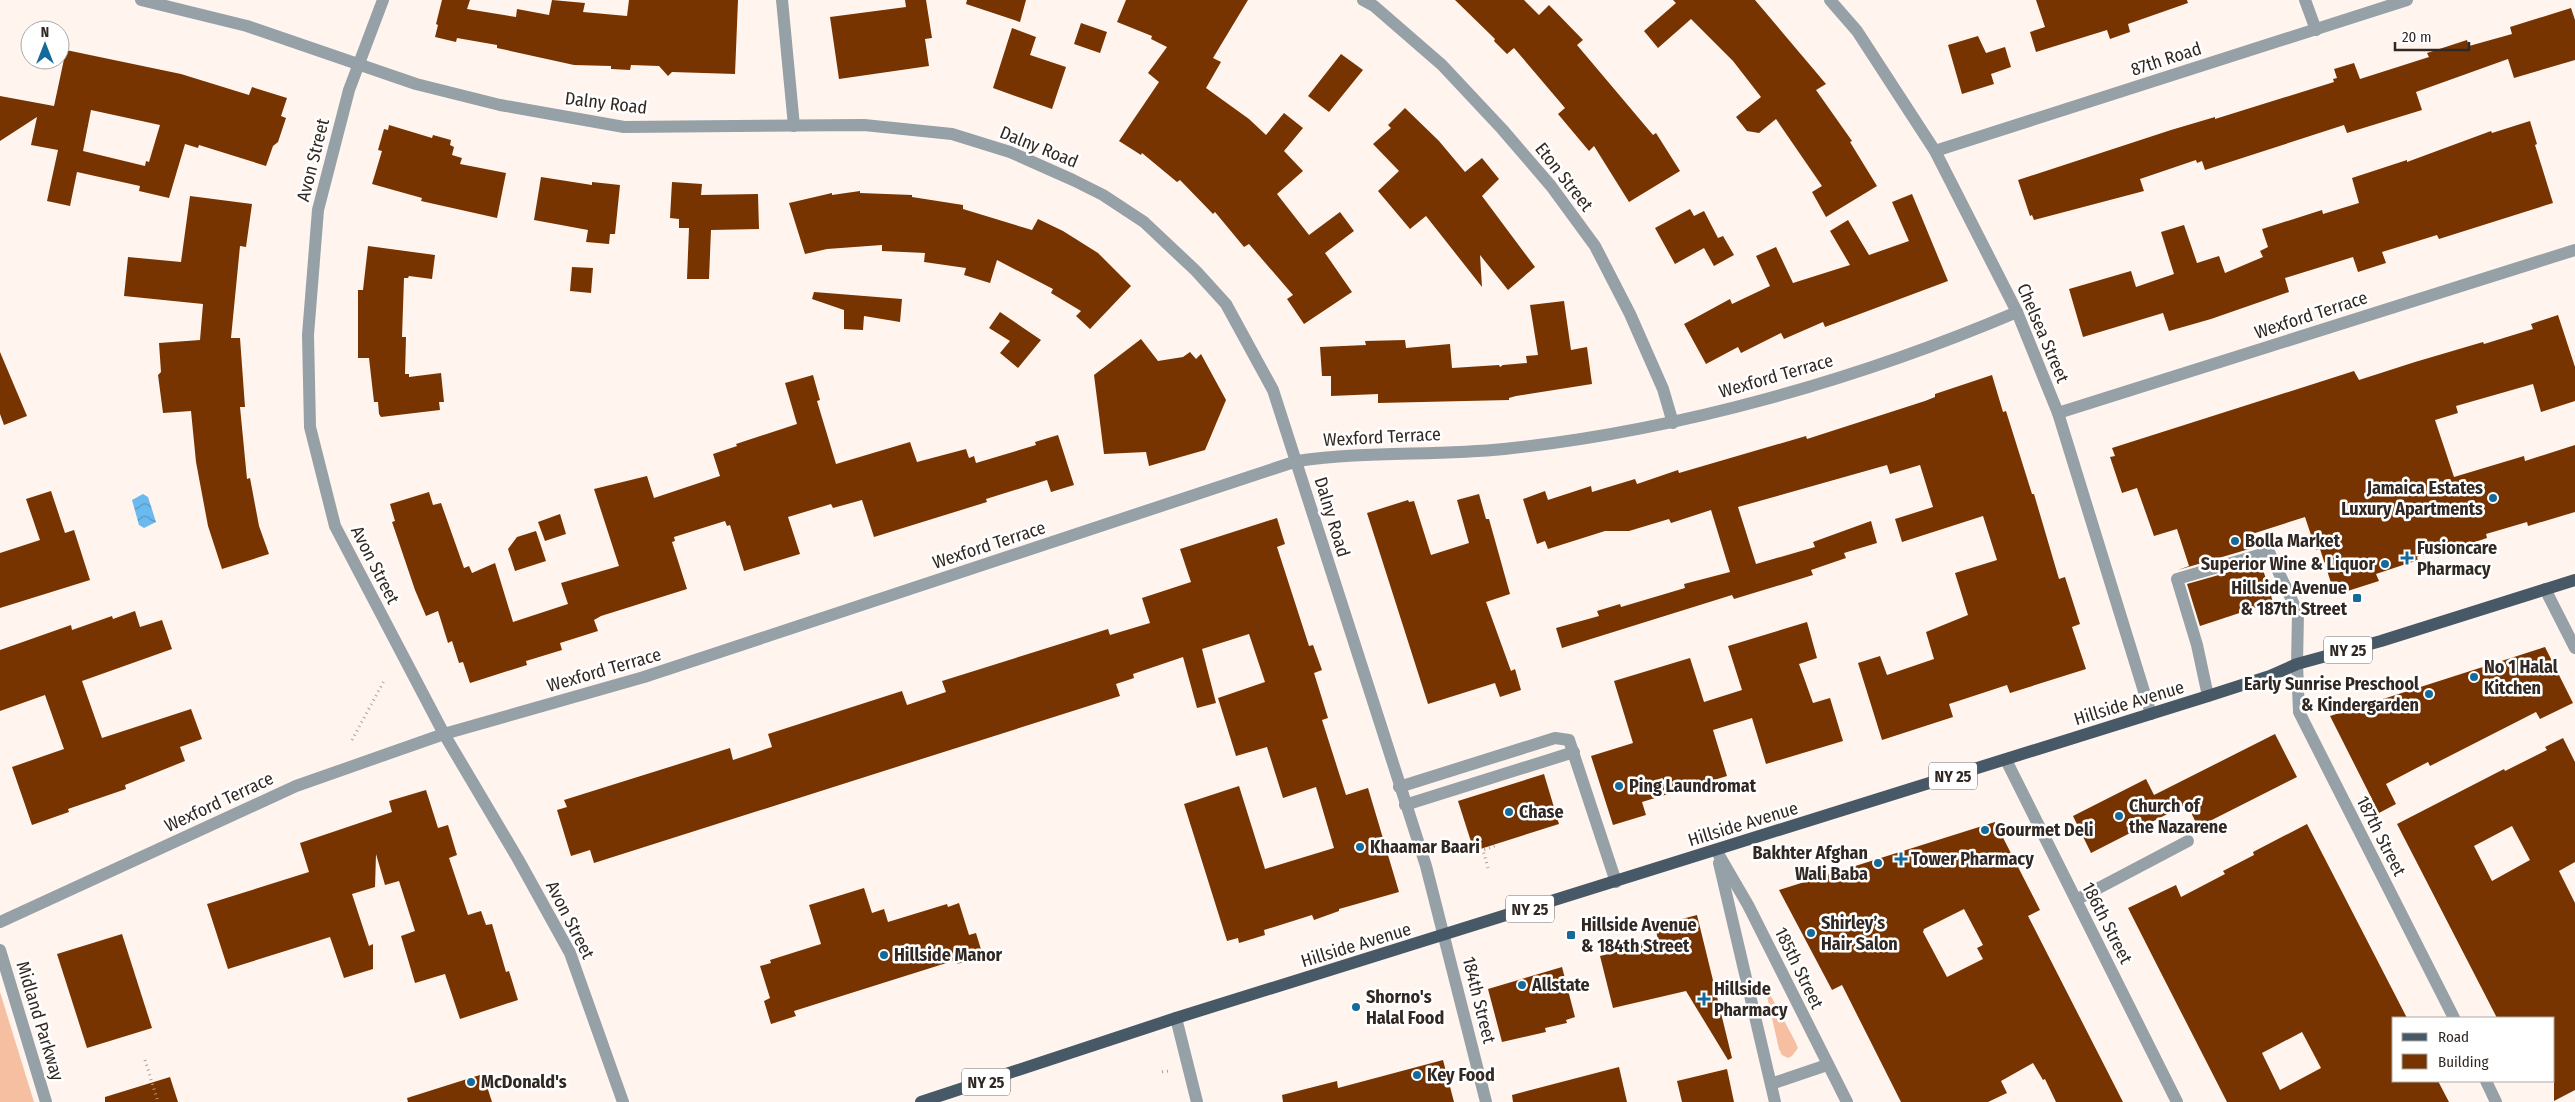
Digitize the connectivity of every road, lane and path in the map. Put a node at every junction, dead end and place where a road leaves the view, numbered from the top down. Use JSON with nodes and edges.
{"nodes":[{"id":1,"x":141,"y":0,"type":"edge"},
{"id":2,"x":383,"y":0,"type":"edge"},
{"id":3,"x":782,"y":0,"type":"edge"},
{"id":4,"x":1830,"y":0,"type":"edge"},
{"id":5,"x":2305,"y":0,"type":"edge"},
{"id":6,"x":2407,"y":0,"type":"edge"},
{"id":7,"x":1371,"y":2,"type":"edge"},
{"id":8,"x":2316,"y":30,"type":"junction"},
{"id":9,"x":358,"y":64,"type":"junction"},
{"id":10,"x":794,"y":126,"type":"junction"},
{"id":11,"x":1936,"y":151,"type":"junction"},
{"id":12,"x":2575,"y":250,"type":"edge"},
{"id":13,"x":2017,"y":312,"type":"junction"},
{"id":14,"x":2058,"y":413,"type":"junction"},
{"id":15,"x":1673,"y":423,"type":"junction"},
{"id":16,"x":1297,"y":461,"type":"junction"},
{"id":17,"x":2575,"y":580,"type":"edge"},
{"id":18,"x":2545,"y":589,"type":"junction"},
{"id":19,"x":2575,"y":648,"type":"edge"},
{"id":20,"x":2297,"y":664,"type":"junction"},
{"id":21,"x":385,"y":679,"type":"dead end"},
{"id":22,"x":2208,"y":696,"type":"junction"},
{"id":23,"x":2152,"y":714,"type":"junction"},
{"id":24,"x":444,"y":734,"type":"junction"},
{"id":25,"x":352,"y":740,"type":"dead end"},
{"id":26,"x":1574,"y":752,"type":"junction"},
{"id":27,"x":2006,"y":760,"type":"junction"},
{"id":28,"x":1399,"y":787,"type":"junction"},
{"id":29,"x":1405,"y":805,"type":"junction"},
{"id":30,"x":2188,"y":841,"type":"dead end"},
{"id":31,"x":1495,"y":846,"type":"dead end"},
{"id":32,"x":1716,"y":850,"type":"junction"},
{"id":33,"x":1488,"y":868,"type":"dead end"},
{"id":34,"x":1616,"y":882,"type":"junction"},
{"id":35,"x":2076,"y":900,"type":"junction"},
{"id":36,"x":0,"y":922,"type":"edge"},
{"id":37,"x":1445,"y":936,"type":"junction"},
{"id":38,"x":0,"y":950,"type":"edge"},
{"id":39,"x":2453,"y":1017,"type":"edge"},
{"id":40,"x":1176,"y":1018,"type":"junction"},
{"id":41,"x":145,"y":1060,"type":"dead end"},
{"id":42,"x":1827,"y":1064,"type":"junction"},
{"id":43,"x":1169,"y":1071,"type":"dead end"},
{"id":44,"x":1162,"y":1072,"type":"dead end"},
{"id":45,"x":2486,"y":1082,"type":"edge"},
{"id":46,"x":1771,"y":1084,"type":"junction"},
{"id":47,"x":46,"y":1102,"type":"edge"},
{"id":48,"x":158,"y":1102,"type":"edge"},
{"id":49,"x":623,"y":1102,"type":"edge"},
{"id":50,"x":921,"y":1102,"type":"edge"},
{"id":51,"x":1197,"y":1102,"type":"edge"},
{"id":52,"x":1486,"y":1102,"type":"edge"},
{"id":53,"x":1775,"y":1102,"type":"edge"},
{"id":54,"x":1847,"y":1102,"type":"edge"},
{"id":55,"x":2177,"y":1102,"type":"edge"},
{"id":56,"x":2496,"y":1102,"type":"edge"}],
"edges":[{"from":1,"to":9,"type":"street","name":"Dalny Road"},
{"from":2,"to":9,"type":"street","name":"Avon Street"},
{"from":3,"to":10,"type":"street"},
{"from":4,"to":11,"type":"street","name":"Chelsea Street"},
{"from":5,"to":8,"type":"street"},
{"from":6,"to":8,"type":"street","name":"87th Road"},
{"from":7,"to":15,"type":"street","name":"Eton Street"},
{"from":8,"to":11,"type":"street","name":"87th Road"},
{"from":9,"to":10,"type":"street","name":"Dalny Road"},
{"from":9,"to":24,"type":"street","name":"Avon Street"},
{"from":10,"to":16,"type":"street","name":"Dalny Road"},
{"from":11,"to":13,"type":"street","name":"Chelsea Street"},
{"from":12,"to":14,"type":"street","name":"Wexford Terrace"},
{"from":13,"to":14,"type":"street","name":"Chelsea Street"},
{"from":13,"to":15,"type":"street","name":"Wexford Terrace"},
{"from":14,"to":23,"type":"street","name":"Chelsea Street"},
{"from":15,"to":16,"type":"street","name":"Wexford Terrace"},
{"from":16,"to":24,"type":"street","name":"Wexford Terrace"},
{"from":16,"to":28,"type":"street","name":"Dalny Road"},
{"from":17,"to":18,"type":"main road","name":"Hillside Avenue","number":"NY 25"},
{"from":18,"to":19,"type":"street"},
{"from":18,"to":20,"type":"main road","name":"Hillside Avenue","number":"NY 25"},
{"from":20,"to":22,"type":"main road","name":"Hillside Avenue","number":"NY 25"},
{"from":20,"to":22,"type":"street","name":"187th Street"},
{"from":20,"to":39,"type":"street","name":"187th Street"},
{"from":21,"to":25,"type":"path"},
{"from":22,"to":23,"type":"main road","name":"Hillside Avenue","number":"NY 25"},
{"from":23,"to":27,"type":"main road","name":"Hillside Avenue","number":"NY 25"},
{"from":24,"to":36,"type":"street","name":"Wexford Terrace"},
{"from":24,"to":49,"type":"street","name":"Avon Street"},
{"from":26,"to":28,"type":"street"},
{"from":26,"to":29,"type":"street"},
{"from":26,"to":34,"type":"street"},
{"from":27,"to":32,"type":"main road","name":"Hillside Avenue","number":"NY 25"},
{"from":27,"to":35,"type":"street","name":"186th Street"},
{"from":28,"to":29,"type":"street","name":"Dalny Road"},
{"from":29,"to":37,"type":"street","name":"Dalny Road"},
{"from":30,"to":35,"type":"street"},
{"from":31,"to":33,"type":"path"},
{"from":32,"to":34,"type":"main road","name":"Hillside Avenue","number":"NY 25"},
{"from":32,"to":42,"type":"street","name":"185th Street"},
{"from":32,"to":46,"type":"street"},
{"from":34,"to":37,"type":"main road","name":"Hillside Avenue","number":"NY 25"},
{"from":35,"to":55,"type":"street","name":"186th Street"},
{"from":37,"to":40,"type":"main road","name":"Hillside Avenue","number":"NY 25"},
{"from":37,"to":52,"type":"street","name":"184th Street"},
{"from":38,"to":47,"type":"street","name":"Midland Parkway"},
{"from":40,"to":50,"type":"main road","name":"Hillside Avenue","number":"NY 25"},
{"from":40,"to":51,"type":"street"},
{"from":41,"to":48,"type":"path"},
{"from":42,"to":46,"type":"street"},
{"from":42,"to":54,"type":"street","name":"185th Street"},
{"from":43,"to":44,"type":"path"},
{"from":45,"to":56,"type":"street"},
{"from":46,"to":53,"type":"street"}]}
